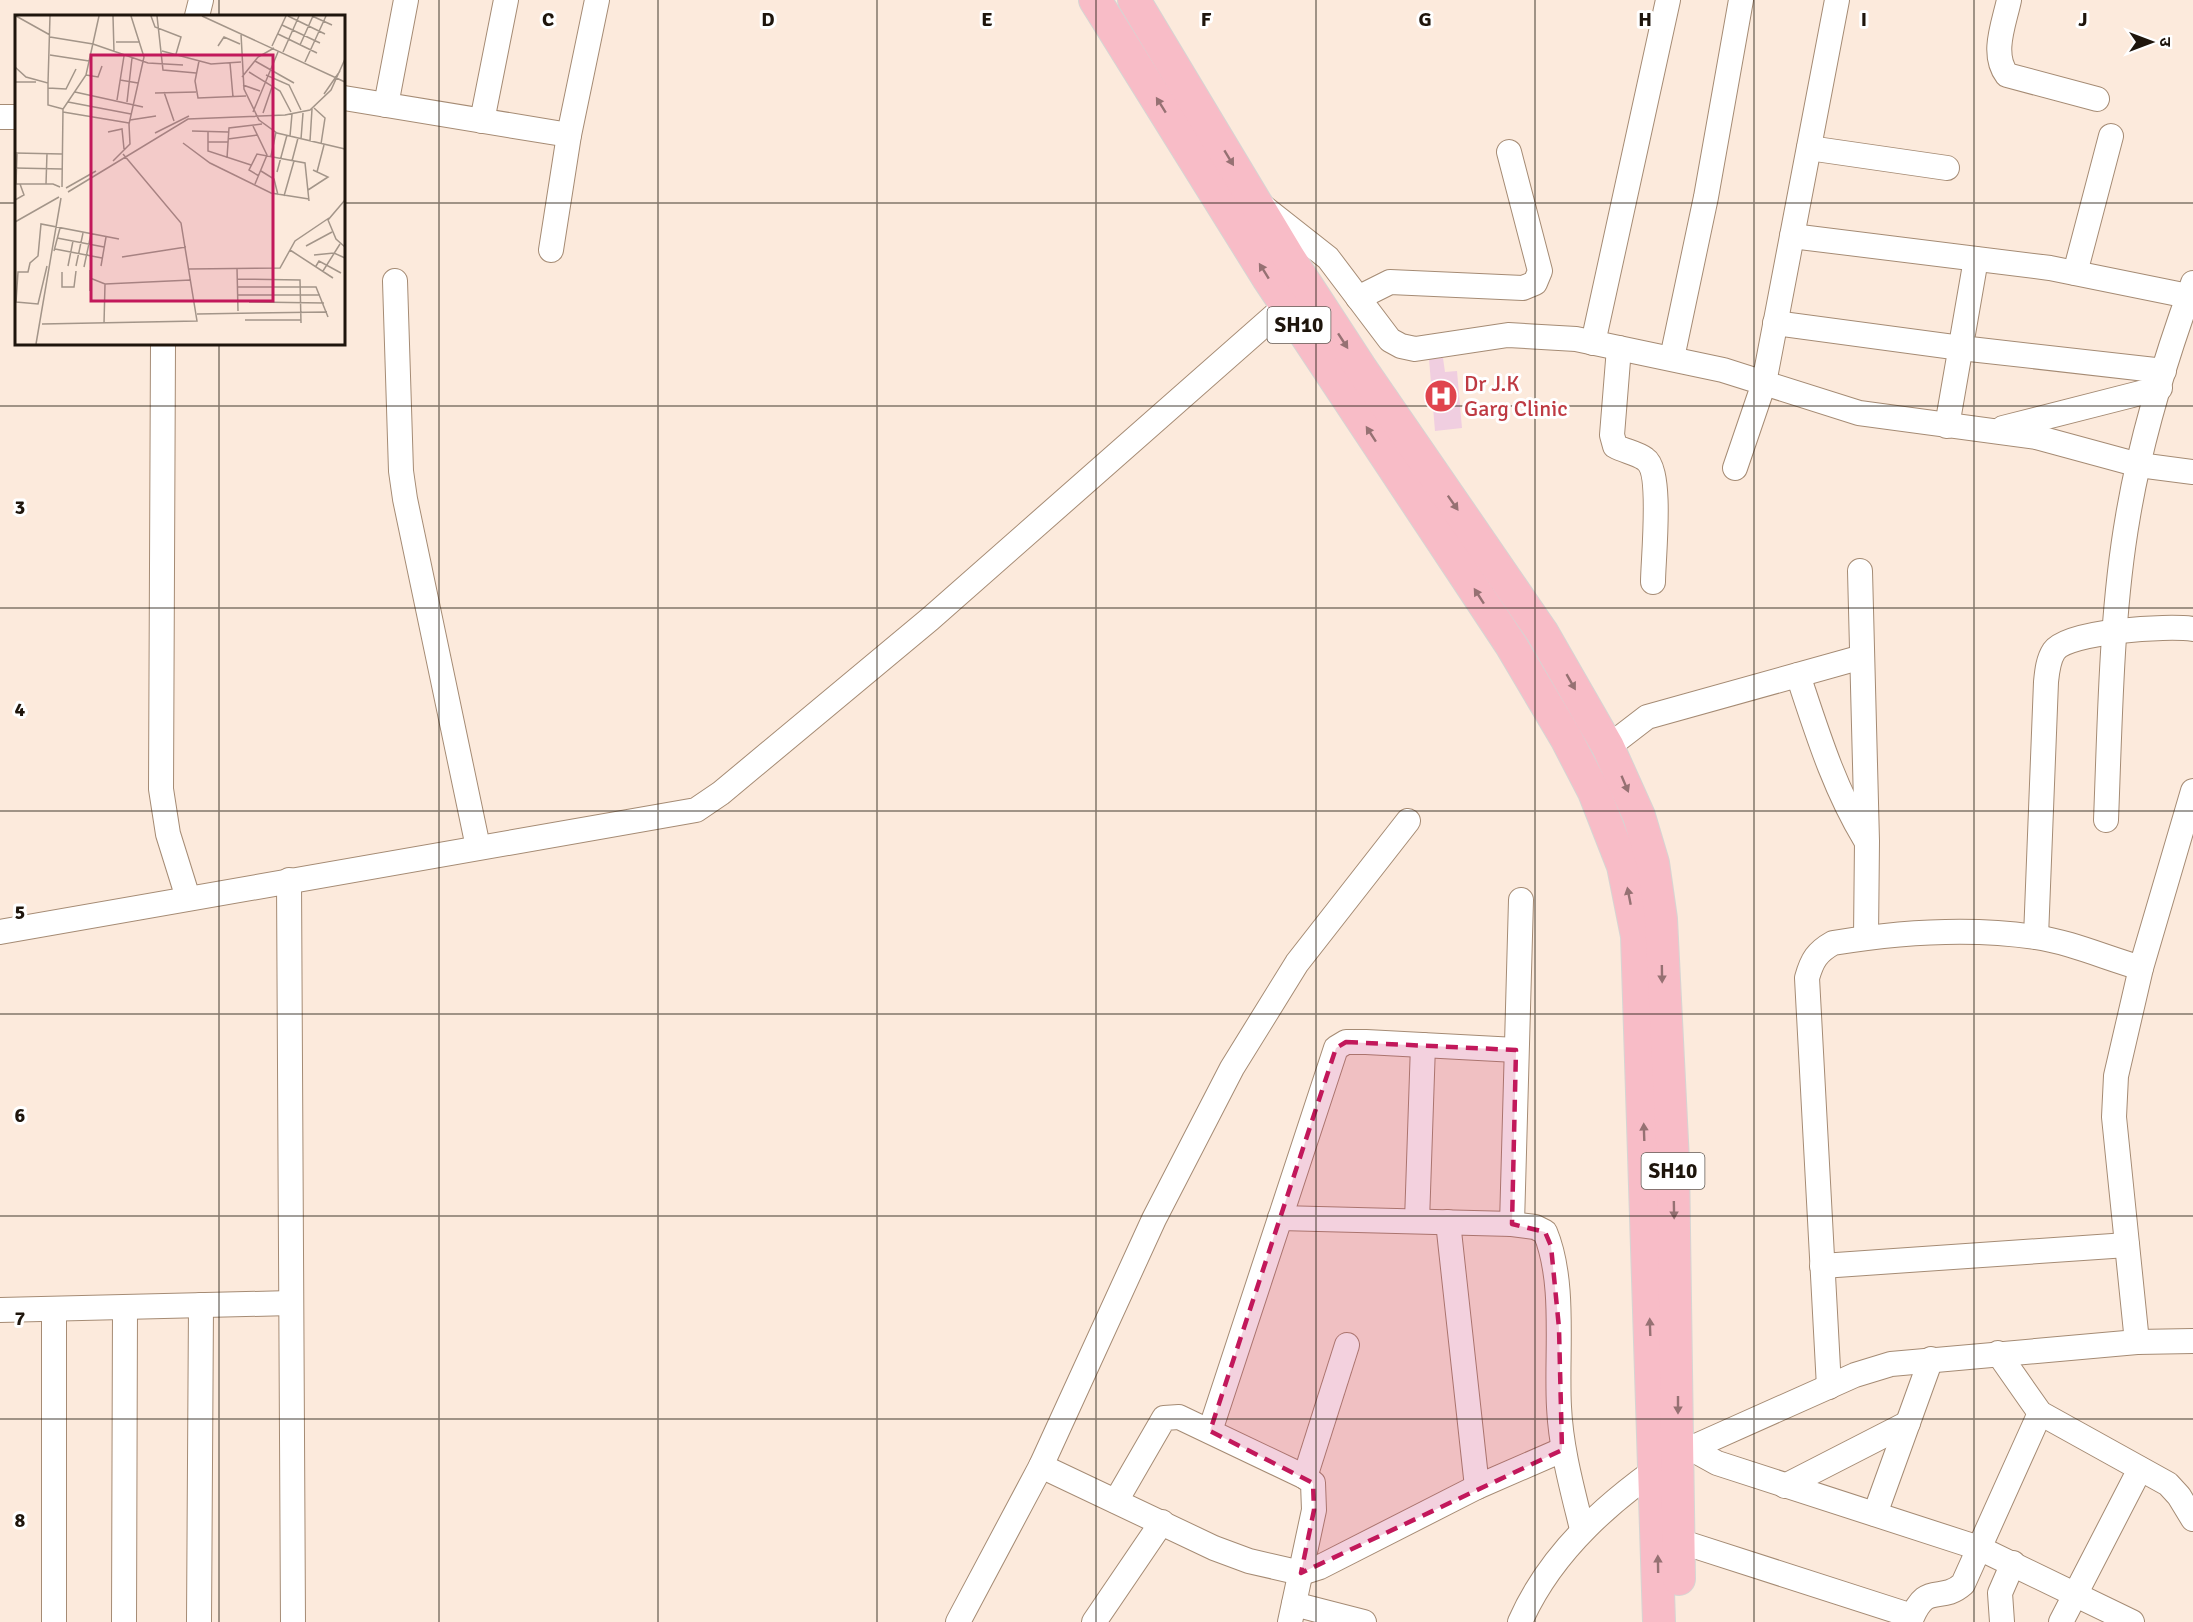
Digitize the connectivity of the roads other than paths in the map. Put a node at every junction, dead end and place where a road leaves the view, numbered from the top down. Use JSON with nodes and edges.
{"nodes":[{"id":1,"x":201,"y":0,"type":"edge"},
{"id":2,"x":406,"y":0,"type":"edge"},
{"id":3,"x":506,"y":0,"type":"edge"},
{"id":4,"x":597,"y":0,"type":"edge"},
{"id":5,"x":1095,"y":0,"type":"edge"},
{"id":6,"x":1134,"y":0,"type":"edge"},
{"id":7,"x":1668,"y":0,"type":"edge"},
{"id":8,"x":1741,"y":0,"type":"edge"},
{"id":9,"x":1837,"y":0,"type":"edge"},
{"id":10,"x":2009,"y":0,"type":"edge"},
{"id":11,"x":197,"y":15,"type":"edge"},
{"id":12,"x":345,"y":98,"type":"edge"},
{"id":13,"x":2097,"y":99,"type":"dead end"},
{"id":14,"x":386,"y":105,"type":"junction"},
{"id":15,"x":482,"y":121,"type":"junction"},
{"id":16,"x":569,"y":135,"type":"junction"},
{"id":17,"x":2111,"y":136,"type":"dead end"},
{"id":18,"x":1809,"y":148,"type":"junction"},
{"id":19,"x":1509,"y":152,"type":"dead end"},
{"id":20,"x":1947,"y":168,"type":"dead end"},
{"id":21,"x":1253,"y":199,"type":"junction"},
{"id":22,"x":1792,"y":237,"type":"junction"},
{"id":23,"x":551,"y":250,"type":"dead end"},
{"id":24,"x":1977,"y":260,"type":"junction"},
{"id":25,"x":2075,"y":273,"type":"junction"},
{"id":26,"x":395,"y":281,"type":"dead end"},
{"id":27,"x":2191,"y":289,"type":"edge"},
{"id":28,"x":1297,"y":296,"type":"junction"},
{"id":29,"x":1358,"y":298,"type":"junction"},
{"id":30,"x":1775,"y":323,"type":"junction"},
{"id":31,"x":1593,"y":343,"type":"junction"},
{"id":32,"x":162,"y":345,"type":"edge"},
{"id":33,"x":1619,"y":348,"type":"junction"},
{"id":34,"x":1961,"y":348,"type":"junction"},
{"id":35,"x":1672,"y":358,"type":"junction"},
{"id":36,"x":2162,"y":379,"type":"junction"},
{"id":37,"x":1764,"y":383,"type":"junction"},
{"id":38,"x":1947,"y":426,"type":"junction"},
{"id":39,"x":1989,"y":431,"type":"junction"},
{"id":40,"x":2139,"y":465,"type":"junction"},
{"id":41,"x":1735,"y":468,"type":"dead end"},
{"id":42,"x":2193,"y":472,"type":"edge"},
{"id":43,"x":1860,"y":571,"type":"dead end"},
{"id":44,"x":1653,"y":582,"type":"dead end"},
{"id":45,"x":2193,"y":629,"type":"edge"},
{"id":46,"x":2116,"y":631,"type":"junction"},
{"id":47,"x":1862,"y":657,"type":"junction"},
{"id":48,"x":1798,"y":675,"type":"junction"},
{"id":49,"x":1604,"y":739,"type":"junction"},
{"id":50,"x":2193,"y":791,"type":"edge"},
{"id":51,"x":2106,"y":820,"type":"dead end"},
{"id":52,"x":1408,"y":821,"type":"dead end"},
{"id":53,"x":1867,"y":841,"type":"junction"},
{"id":54,"x":478,"y":847,"type":"junction"},
{"id":55,"x":289,"y":880,"type":"junction"},
{"id":56,"x":188,"y":898,"type":"junction"},
{"id":57,"x":1521,"y":900,"type":"dead end"},
{"id":58,"x":0,"y":932,"type":"edge"},
{"id":59,"x":1866,"y":937,"type":"junction"},
{"id":60,"x":2037,"y":937,"type":"junction"},
{"id":61,"x":2140,"y":968,"type":"junction"},
{"id":62,"x":1423,"y":1045,"type":"junction"},
{"id":63,"x":1516,"y":1050,"type":"junction"},
{"id":64,"x":1280,"y":1218,"type":"junction"},
{"id":65,"x":1417,"y":1221,"type":"junction"},
{"id":66,"x":1448,"y":1222,"type":"junction"},
{"id":67,"x":1512,"y":1224,"type":"junction"},
{"id":68,"x":2127,"y":1245,"type":"junction"},
{"id":69,"x":1822,"y":1266,"type":"junction"},
{"id":70,"x":291,"y":1303,"type":"junction"},
{"id":71,"x":201,"y":1305,"type":"junction"},
{"id":72,"x":125,"y":1308,"type":"junction"},
{"id":73,"x":54,"y":1309,"type":"junction"},
{"id":74,"x":0,"y":1310,"type":"edge"},
{"id":75,"x":2193,"y":1341,"type":"edge"},
{"id":76,"x":2137,"y":1342,"type":"junction"},
{"id":77,"x":1347,"y":1345,"type":"dead end"},
{"id":78,"x":1998,"y":1353,"type":"junction"},
{"id":79,"x":1931,"y":1359,"type":"junction"},
{"id":80,"x":1829,"y":1387,"type":"junction"},
{"id":81,"x":2040,"y":1413,"type":"junction"},
{"id":82,"x":1908,"y":1423,"type":"junction"},
{"id":83,"x":1210,"y":1431,"type":"junction"},
{"id":84,"x":1562,"y":1450,"type":"junction"},
{"id":85,"x":1674,"y":1457,"type":"junction"},
{"id":86,"x":1041,"y":1466,"type":"junction"},
{"id":87,"x":2140,"y":1468,"type":"junction"},
{"id":88,"x":1305,"y":1477,"type":"junction"},
{"id":89,"x":1785,"y":1486,"type":"junction"},
{"id":90,"x":1478,"y":1487,"type":"junction"},
{"id":91,"x":1116,"y":1501,"type":"junction"},
{"id":92,"x":1875,"y":1514,"type":"junction"},
{"id":93,"x":2193,"y":1519,"type":"edge"},
{"id":94,"x":1162,"y":1522,"type":"junction"},
{"id":95,"x":1582,"y":1529,"type":"junction"},
{"id":96,"x":1679,"y":1541,"type":"junction"},
{"id":97,"x":1979,"y":1548,"type":"junction"},
{"id":98,"x":2013,"y":1563,"type":"junction"},
{"id":99,"x":1301,"y":1573,"type":"junction"},
{"id":100,"x":2076,"y":1593,"type":"junction"},
{"id":101,"x":1292,"y":1613,"type":"edge"},
{"id":102,"x":1911,"y":1619,"type":"edge"},
{"id":103,"x":54,"y":1622,"type":"edge"},
{"id":104,"x":124,"y":1622,"type":"edge"},
{"id":105,"x":199,"y":1622,"type":"edge"},
{"id":106,"x":292,"y":1622,"type":"edge"},
{"id":107,"x":958,"y":1622,"type":"edge"},
{"id":108,"x":1094,"y":1622,"type":"edge"},
{"id":109,"x":1364,"y":1622,"type":"edge"},
{"id":110,"x":1520,"y":1622,"type":"edge"},
{"id":111,"x":1659,"y":1622,"type":"edge"},
{"id":112,"x":1680,"y":1622,"type":"edge"},
{"id":113,"x":2002,"y":1622,"type":"edge"},
{"id":114,"x":2061,"y":1622,"type":"edge"},
{"id":115,"x":2132,"y":1622,"type":"edge"}],
"edges":[{"from":1,"to":11,"type":"street"},
{"from":2,"to":14,"type":"street"},
{"from":3,"to":15,"type":"street"},
{"from":4,"to":16,"type":"street"},
{"from":28,"to":5,"type":"main road","number":"SH10","one_way":true},
{"from":6,"to":21,"type":"main road","number":"SH10","one_way":true},
{"from":7,"to":31,"type":"street"},
{"from":8,"to":35,"type":"street"},
{"from":9,"to":18,"type":"street"},
{"from":10,"to":13,"type":"street"},
{"from":12,"to":14,"type":"street"},
{"from":14,"to":15,"type":"street"},
{"from":15,"to":16,"type":"street"},
{"from":16,"to":23,"type":"street"},
{"from":17,"to":25,"type":"street"},
{"from":18,"to":20,"type":"street"},
{"from":18,"to":22,"type":"street"},
{"from":19,"to":29,"type":"street"},
{"from":21,"to":28,"type":"main road","number":"SH10"},
{"from":21,"to":29,"type":"street"},
{"from":22,"to":24,"type":"street"},
{"from":22,"to":30,"type":"street"},
{"from":24,"to":25,"type":"street"},
{"from":24,"to":34,"type":"street"},
{"from":25,"to":27,"type":"street"},
{"from":26,"to":54,"type":"street"},
{"from":27,"to":36,"type":"street"},
{"from":28,"to":49,"type":"main road","number":"SH10","one_way":true},
{"from":28,"to":54,"type":"street"},
{"from":85,"to":28,"type":"main road","number":"SH10","one_way":true},
{"from":29,"to":31,"type":"street"},
{"from":30,"to":34,"type":"street"},
{"from":30,"to":37,"type":"street"},
{"from":31,"to":33,"type":"street"},
{"from":32,"to":56,"type":"street"},
{"from":33,"to":35,"type":"street"},
{"from":33,"to":44,"type":"street"},
{"from":34,"to":36,"type":"street"},
{"from":34,"to":38,"type":"street"},
{"from":35,"to":37,"type":"street"},
{"from":36,"to":39,"type":"street"},
{"from":36,"to":40,"type":"street"},
{"from":37,"to":38,"type":"street"},
{"from":37,"to":41,"type":"street"},
{"from":38,"to":39,"type":"street"},
{"from":39,"to":40,"type":"street"},
{"from":40,"to":42,"type":"street"},
{"from":40,"to":46,"type":"street"},
{"from":43,"to":47,"type":"street"},
{"from":45,"to":46,"type":"street"},
{"from":46,"to":51,"type":"street"},
{"from":46,"to":60,"type":"street"},
{"from":47,"to":48,"type":"street"},
{"from":47,"to":53,"type":"street"},
{"from":48,"to":49,"type":"street"},
{"from":48,"to":53,"type":"street"},
{"from":49,"to":85,"type":"main road","number":"SH10","one_way":true},
{"from":50,"to":61,"type":"street"},
{"from":52,"to":86,"type":"street"},
{"from":53,"to":59,"type":"street"},
{"from":54,"to":55,"type":"street"},
{"from":55,"to":56,"type":"street"},
{"from":55,"to":70,"type":"street"},
{"from":56,"to":58,"type":"street"},
{"from":57,"to":63,"type":"street"},
{"from":59,"to":60,"type":"street"},
{"from":59,"to":69,"type":"street"},
{"from":60,"to":61,"type":"street"},
{"from":61,"to":68,"type":"street"},
{"from":62,"to":63,"type":"street"},
{"from":62,"to":64,"type":"street"},
{"from":62,"to":65,"type":"street"},
{"from":63,"to":67,"type":"street"},
{"from":64,"to":65,"type":"street"},
{"from":64,"to":83,"type":"street"},
{"from":65,"to":66,"type":"street"},
{"from":66,"to":67,"type":"street"},
{"from":66,"to":90,"type":"street"},
{"from":67,"to":84,"type":"street"},
{"from":68,"to":69,"type":"street"},
{"from":68,"to":76,"type":"street"},
{"from":69,"to":80,"type":"street"},
{"from":70,"to":71,"type":"street"},
{"from":70,"to":106,"type":"street"},
{"from":71,"to":72,"type":"street"},
{"from":71,"to":105,"type":"street"},
{"from":72,"to":73,"type":"street"},
{"from":72,"to":104,"type":"street"},
{"from":73,"to":74,"type":"street"},
{"from":73,"to":103,"type":"street"},
{"from":75,"to":76,"type":"street"},
{"from":76,"to":78,"type":"street"},
{"from":77,"to":88,"type":"street"},
{"from":78,"to":79,"type":"street"},
{"from":78,"to":81,"type":"street"},
{"from":79,"to":80,"type":"street"},
{"from":79,"to":82,"type":"street"},
{"from":80,"to":85,"type":"street"},
{"from":81,"to":87,"type":"street"},
{"from":81,"to":97,"type":"street"},
{"from":82,"to":89,"type":"street"},
{"from":82,"to":92,"type":"street"},
{"from":83,"to":88,"type":"street"},
{"from":83,"to":91,"type":"street"},
{"from":84,"to":90,"type":"street"},
{"from":84,"to":95,"type":"street"},
{"from":85,"to":89,"type":"street"},
{"from":85,"to":95,"type":"street"},
{"from":85,"to":96,"type":"main road","number":"SH10"},
{"from":111,"to":85,"type":"main road","number":"SH10","one_way":true},
{"from":86,"to":91,"type":"street"},
{"from":86,"to":107,"type":"street"},
{"from":87,"to":93,"type":"street"},
{"from":87,"to":100,"type":"street"},
{"from":88,"to":99,"type":"street"},
{"from":89,"to":92,"type":"street"},
{"from":90,"to":99,"type":"street"},
{"from":91,"to":94,"type":"street"},
{"from":92,"to":97,"type":"street"},
{"from":94,"to":99,"type":"street"},
{"from":94,"to":108,"type":"street"},
{"from":95,"to":110,"type":"street"},
{"from":96,"to":102,"type":"street"},
{"from":96,"to":112,"type":"main road","number":"SH10"},
{"from":97,"to":98,"type":"street"},
{"from":97,"to":102,"type":"street"},
{"from":98,"to":100,"type":"street"},
{"from":98,"to":113,"type":"street"},
{"from":99,"to":101,"type":"street"},
{"from":100,"to":114,"type":"street"},
{"from":100,"to":115,"type":"street"},
{"from":101,"to":109,"type":"street"}]}
